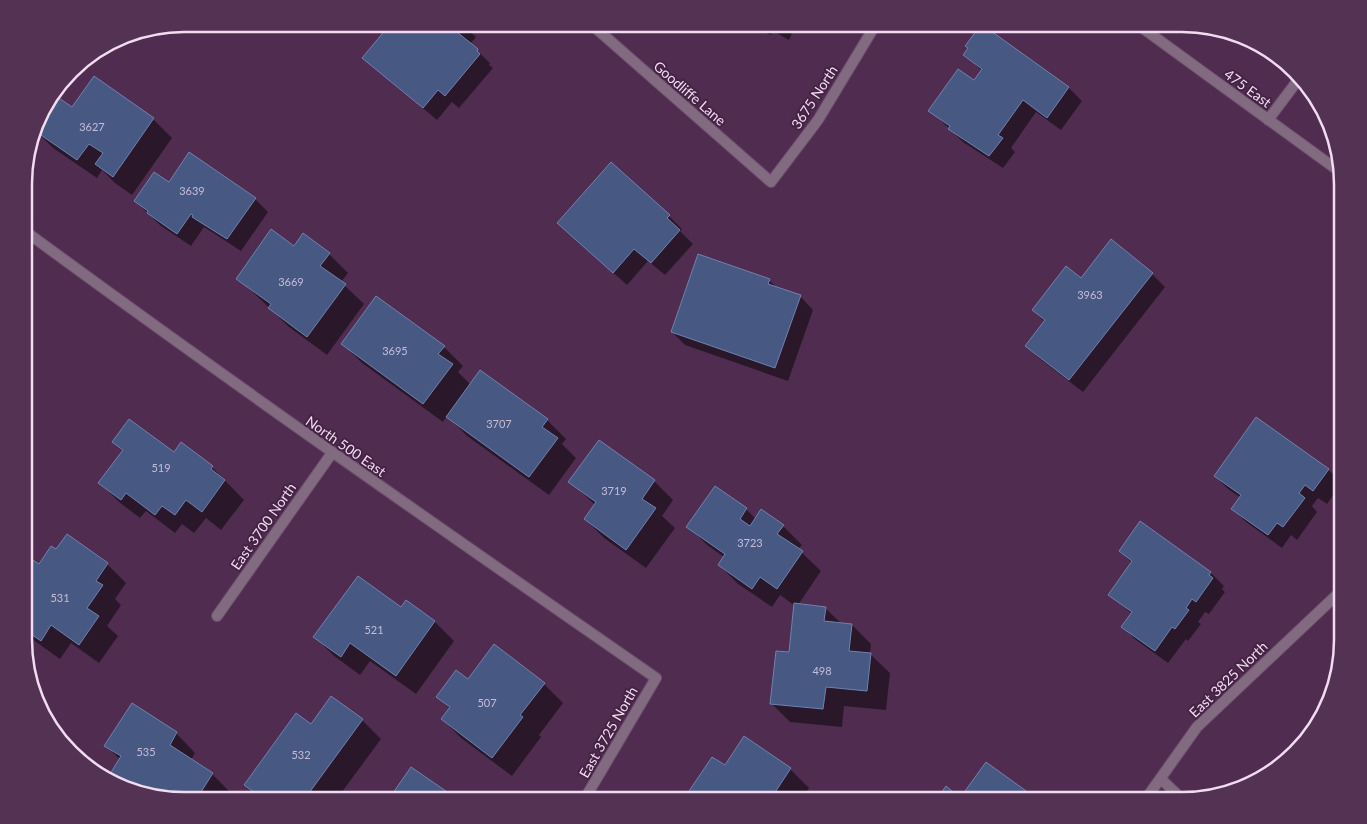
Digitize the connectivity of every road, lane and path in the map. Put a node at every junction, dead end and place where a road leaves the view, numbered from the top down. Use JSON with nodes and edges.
{"nodes":[{"id":1,"x":600,"y":32,"type":"edge"},
{"id":2,"x":871,"y":32,"type":"edge"},
{"id":3,"x":1148,"y":32,"type":"edge"},
{"id":4,"x":1295,"y":83,"type":"edge"},
{"id":5,"x":1268,"y":120,"type":"junction"},
{"id":6,"x":1333,"y":167,"type":"edge"},
{"id":7,"x":771,"y":182,"type":"joint"},
{"id":8,"x":32,"y":236,"type":"edge"},
{"id":9,"x":332,"y":453,"type":"junction"},
{"id":10,"x":1334,"y":597,"type":"edge"},
{"id":11,"x":217,"y":616,"type":"dead end"},
{"id":12,"x":656,"y":678,"type":"joint"},
{"id":13,"x":1161,"y":779,"type":"junction"},
{"id":14,"x":1152,"y":791,"type":"edge"},
{"id":15,"x":1174,"y":791,"type":"edge"},
{"id":16,"x":589,"y":792,"type":"edge"}],
"edges":[{"from":1,"to":7,"type":"street","name":"Goodliffe Lane"},
{"from":2,"to":7,"type":"street","name":"3675 North"},
{"from":3,"to":5,"type":"street","name":"475 East"},
{"from":4,"to":5,"type":"street"},
{"from":5,"to":6,"type":"street","name":"475 East"},
{"from":8,"to":9,"type":"street","name":"North 500 East"},
{"from":9,"to":11,"type":"street","name":"East 3700 North"},
{"from":9,"to":12,"type":"street","name":"North 500 East"},
{"from":10,"to":13,"type":"street","name":"East 3825 North"},
{"from":12,"to":16,"type":"street","name":"East 3725 North"},
{"from":13,"to":14,"type":"street","name":"East 3825 North"},
{"from":13,"to":15,"type":"street"}]}
